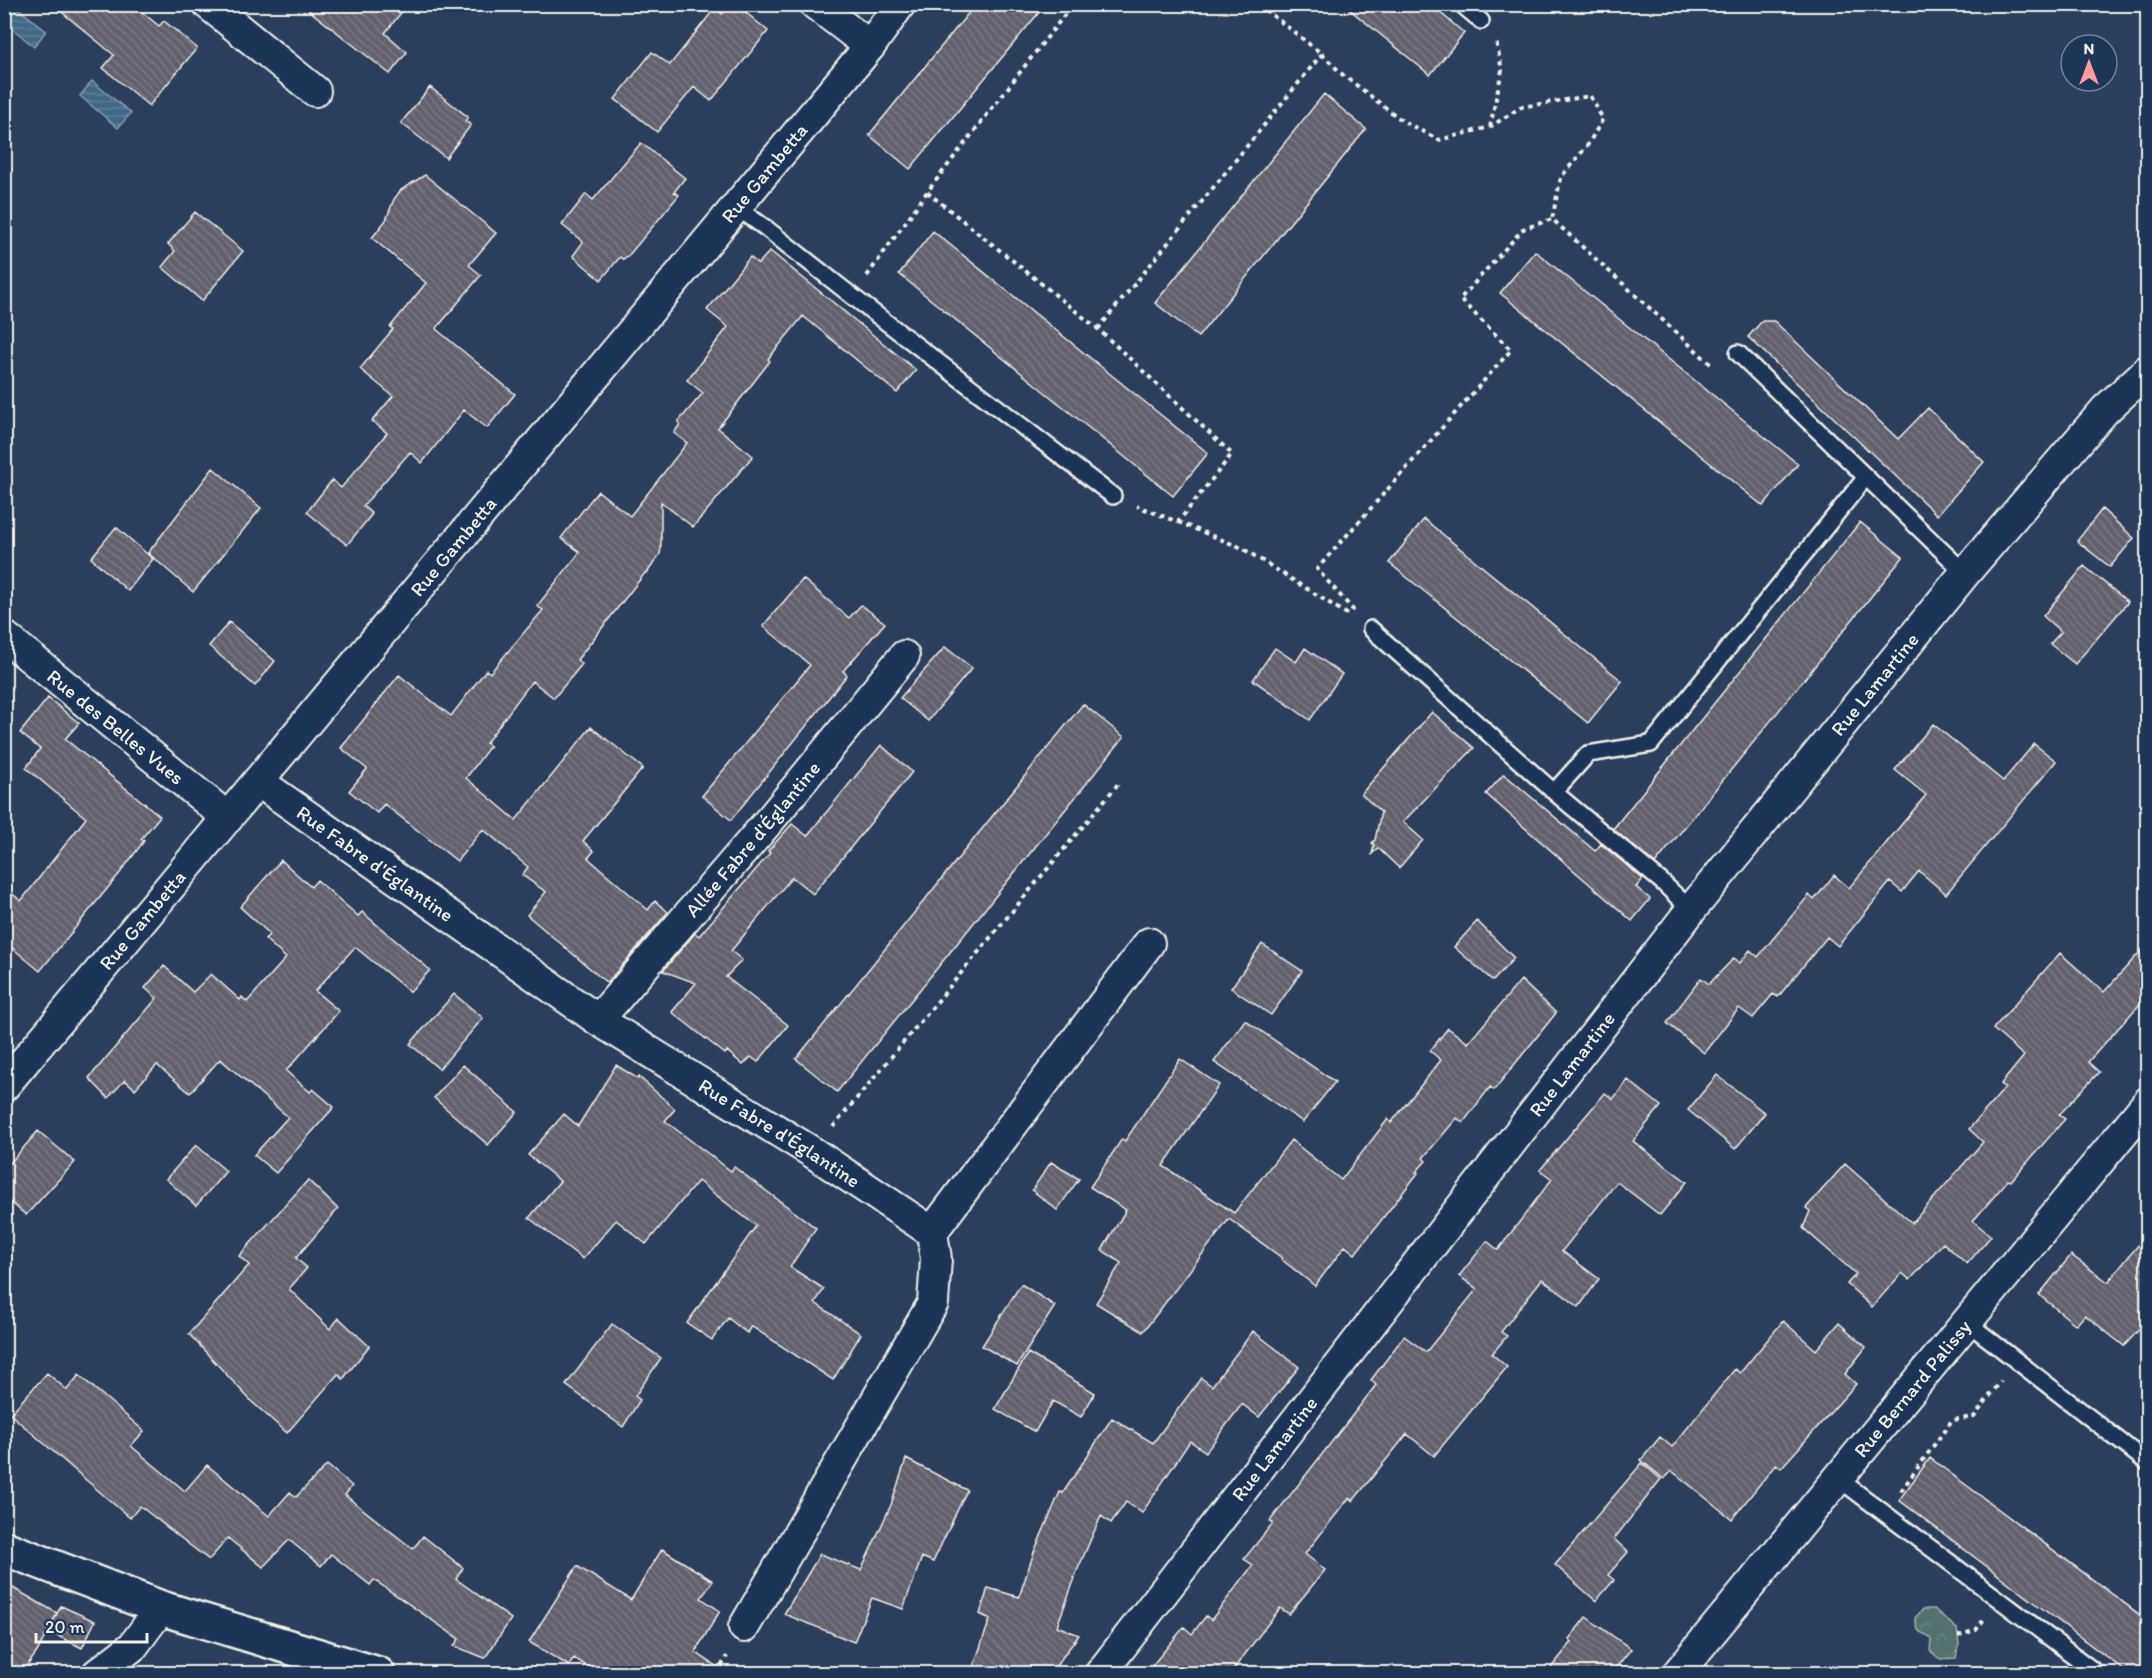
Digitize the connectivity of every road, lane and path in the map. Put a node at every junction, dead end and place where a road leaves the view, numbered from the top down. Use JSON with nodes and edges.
{"nodes":[{"id":1,"x":208,"y":4,"type":"edge"},
{"id":2,"x":815,"y":4,"type":"edge"},
{"id":3,"x":900,"y":4,"type":"edge"},
{"id":4,"x":1073,"y":4,"type":"edge"},
{"id":5,"x":1258,"y":4,"type":"edge"},
{"id":6,"x":1461,"y":4,"type":"edge"},
{"id":7,"x":1481,"y":21,"type":"joint"},
{"id":8,"x":870,"y":45,"type":"junction"},
{"id":9,"x":1322,"y":54,"type":"junction"},
{"id":10,"x":315,"y":91,"type":"dead end"},
{"id":11,"x":1490,"y":127,"type":"junction"},
{"id":12,"x":927,"y":192,"type":"junction"},
{"id":13,"x":736,"y":207,"type":"junction"},
{"id":14,"x":1552,"y":219,"type":"junction"},
{"id":15,"x":852,"y":296,"type":"junction"},
{"id":16,"x":1098,"y":329,"type":"junction"},
{"id":17,"x":1738,"y":353,"type":"dead end"},
{"id":18,"x":1716,"y":369,"type":"dead end"},
{"id":19,"x":2148,"y":370,"type":"edge"},
{"id":20,"x":1866,"y":477,"type":"junction"},
{"id":21,"x":1113,"y":496,"type":"joint"},
{"id":22,"x":1178,"y":522,"type":"junction"},
{"id":23,"x":1965,"y":573,"type":"junction"},
{"id":24,"x":1371,"y":629,"type":"junction"},
{"id":25,"x":4,"y":636,"type":"edge"},
{"id":26,"x":904,"y":656,"type":"dead end"},
{"id":27,"x":259,"y":782,"type":"junction"},
{"id":28,"x":1118,"y":784,"type":"dead end"},
{"id":29,"x":1554,"y":792,"type":"junction"},
{"id":30,"x":228,"y":818,"type":"junction"},
{"id":31,"x":1691,"y":910,"type":"junction"},
{"id":32,"x":1149,"y":943,"type":"dead end"},
{"id":33,"x":598,"y":1020,"type":"junction"},
{"id":34,"x":4,"y":1086,"type":"edge"},
{"id":35,"x":2148,"y":1102,"type":"edge"},
{"id":36,"x":812,"y":1152,"type":"junction"},
{"id":37,"x":932,"y":1232,"type":"junction"},
{"id":38,"x":1968,"y":1323,"type":"junction"},
{"id":39,"x":2017,"y":1360,"type":"junction"},
{"id":40,"x":2148,"y":1463,"type":"edge"},
{"id":41,"x":1839,"y":1479,"type":"junction"},
{"id":42,"x":1885,"y":1514,"type":"junction"},
{"id":43,"x":4,"y":1548,"type":"edge"},
{"id":44,"x":161,"y":1608,"type":"junction"},
{"id":45,"x":744,"y":1627,"type":"dead end"},
{"id":46,"x":97,"y":1674,"type":"edge"},
{"id":47,"x":378,"y":1674,"type":"edge"},
{"id":48,"x":1100,"y":1674,"type":"edge"},
{"id":49,"x":1677,"y":1674,"type":"edge"},
{"id":50,"x":2098,"y":1674,"type":"edge"}],
"edges":[{"from":1,"to":10,"type":"street"},
{"from":2,"to":8,"type":"street"},
{"from":3,"to":8,"type":"street","name":"Rue Gambetta"},
{"from":4,"to":12,"type":"path"},
{"from":5,"to":9,"type":"path"},
{"from":6,"to":7,"type":"lane"},
{"from":7,"to":11,"type":"path"},
{"from":8,"to":13,"type":"street","name":"Rue Gambetta"},
{"from":9,"to":11,"type":"path"},
{"from":9,"to":16,"type":"path"},
{"from":11,"to":14,"type":"path"},
{"from":12,"to":15,"type":"path"},
{"from":12,"to":16,"type":"path"},
{"from":13,"to":15,"type":"lane"},
{"from":13,"to":27,"type":"street","name":"Rue Gambetta"},
{"from":14,"to":18,"type":"path"},
{"from":14,"to":24,"type":"path"},
{"from":15,"to":21,"type":"lane"},
{"from":16,"to":22,"type":"path"},
{"from":17,"to":20,"type":"lane"},
{"from":19,"to":23,"type":"street","name":"Rue Lamartine"},
{"from":20,"to":23,"type":"lane"},
{"from":20,"to":29,"type":"lane"},
{"from":21,"to":22,"type":"path"},
{"from":22,"to":24,"type":"path"},
{"from":23,"to":31,"type":"street","name":"Rue Lamartine"},
{"from":24,"to":29,"type":"lane"},
{"from":25,"to":30,"type":"street","name":"Rue des Belles Vues"},
{"from":26,"to":33,"type":"street","name":"Allée Fabre d'Églantine"},
{"from":27,"to":30,"type":"street","name":"Rue Gambetta"},
{"from":27,"to":33,"type":"street","name":"Rue Fabre d'Églantine"},
{"from":28,"to":36,"type":"path"},
{"from":29,"to":31,"type":"lane"},
{"from":30,"to":34,"type":"street","name":"Rue Gambetta"},
{"from":31,"to":48,"type":"street","name":"Rue Lamartine"},
{"from":32,"to":37,"type":"street"},
{"from":33,"to":36,"type":"street","name":"Rue Fabre d'Églantine"},
{"from":35,"to":38,"type":"street","name":"Rue Bernard Palissy"},
{"from":36,"to":37,"type":"street","name":"Rue Fabre d'Églantine"},
{"from":37,"to":45,"type":"street"},
{"from":38,"to":39,"type":"lane"},
{"from":38,"to":41,"type":"street","name":"Rue Bernard Palissy"},
{"from":39,"to":40,"type":"lane"},
{"from":39,"to":42,"type":"path"},
{"from":41,"to":42,"type":"lane"},
{"from":41,"to":49,"type":"street","name":"Rue Bernard Palissy"},
{"from":42,"to":50,"type":"lane"},
{"from":43,"to":44,"type":"street"},
{"from":44,"to":46,"type":"street"},
{"from":44,"to":47,"type":"street"}]}
